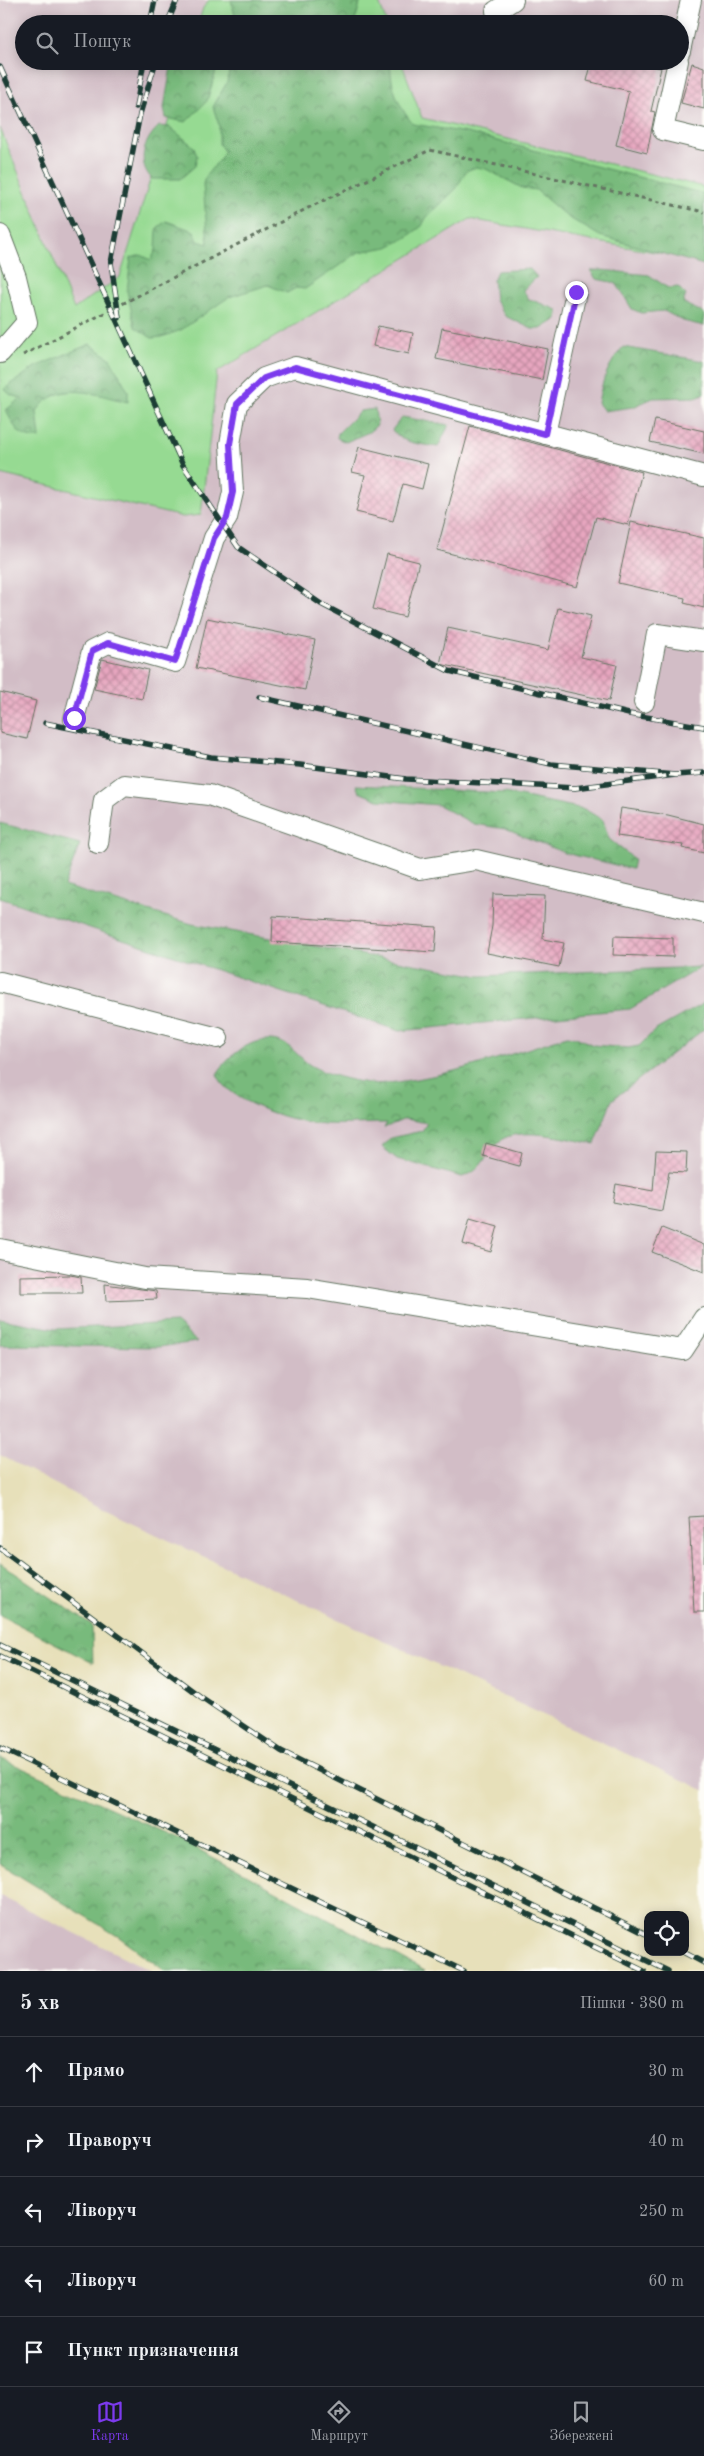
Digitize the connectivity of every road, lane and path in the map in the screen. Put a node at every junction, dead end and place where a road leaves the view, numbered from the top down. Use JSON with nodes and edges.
{"nodes":[{"id":1,"x":513,"y":0,"type":"edge"},
{"id":2,"x":691,"y":0,"type":"edge"},
{"id":3,"x":496,"y":11,"type":"dead end"},
{"id":4,"x":688,"y":15,"type":"edge"},
{"id":5,"x":676,"y":70,"type":"edge"},
{"id":6,"x":704,"y":140,"type":"edge"},
{"id":7,"x":704,"y":212,"type":"edge"},
{"id":8,"x":0,"y":235,"type":"edge"},
{"id":9,"x":576,"y":292,"type":"dead end"},
{"id":10,"x":9,"y":355,"type":"edge"},
{"id":11,"x":545,"y":434,"type":"junction"},
{"id":12,"x":704,"y":476,"type":"edge"},
{"id":13,"x":704,"y":641,"type":"edge"},
{"id":14,"x":644,"y":702,"type":"dead end"},
{"id":15,"x":74,"y":718,"type":"dead end"},
{"id":16,"x":98,"y":844,"type":"dead end"},
{"id":17,"x":704,"y":913,"type":"edge"},
{"id":18,"x":0,"y":982,"type":"edge"},
{"id":19,"x":218,"y":1038,"type":"dead end"},
{"id":20,"x":0,"y":1249,"type":"edge"},
{"id":21,"x":704,"y":1318,"type":"edge"}],
"edges":[{"from":1,"to":3,"type":"lane"},
{"from":2,"to":4,"type":"lane"},
{"from":5,"to":6,"type":"lane"},
{"from":7,"to":10,"type":"path"},
{"from":8,"to":10,"type":"lane"},
{"from":9,"to":11,"type":"lane"},
{"from":11,"to":12,"type":"lane"},
{"from":11,"to":15,"type":"lane"},
{"from":13,"to":14,"type":"lane"},
{"from":16,"to":17,"type":"lane"},
{"from":18,"to":19,"type":"lane"},
{"from":20,"to":21,"type":"lane"}]}
